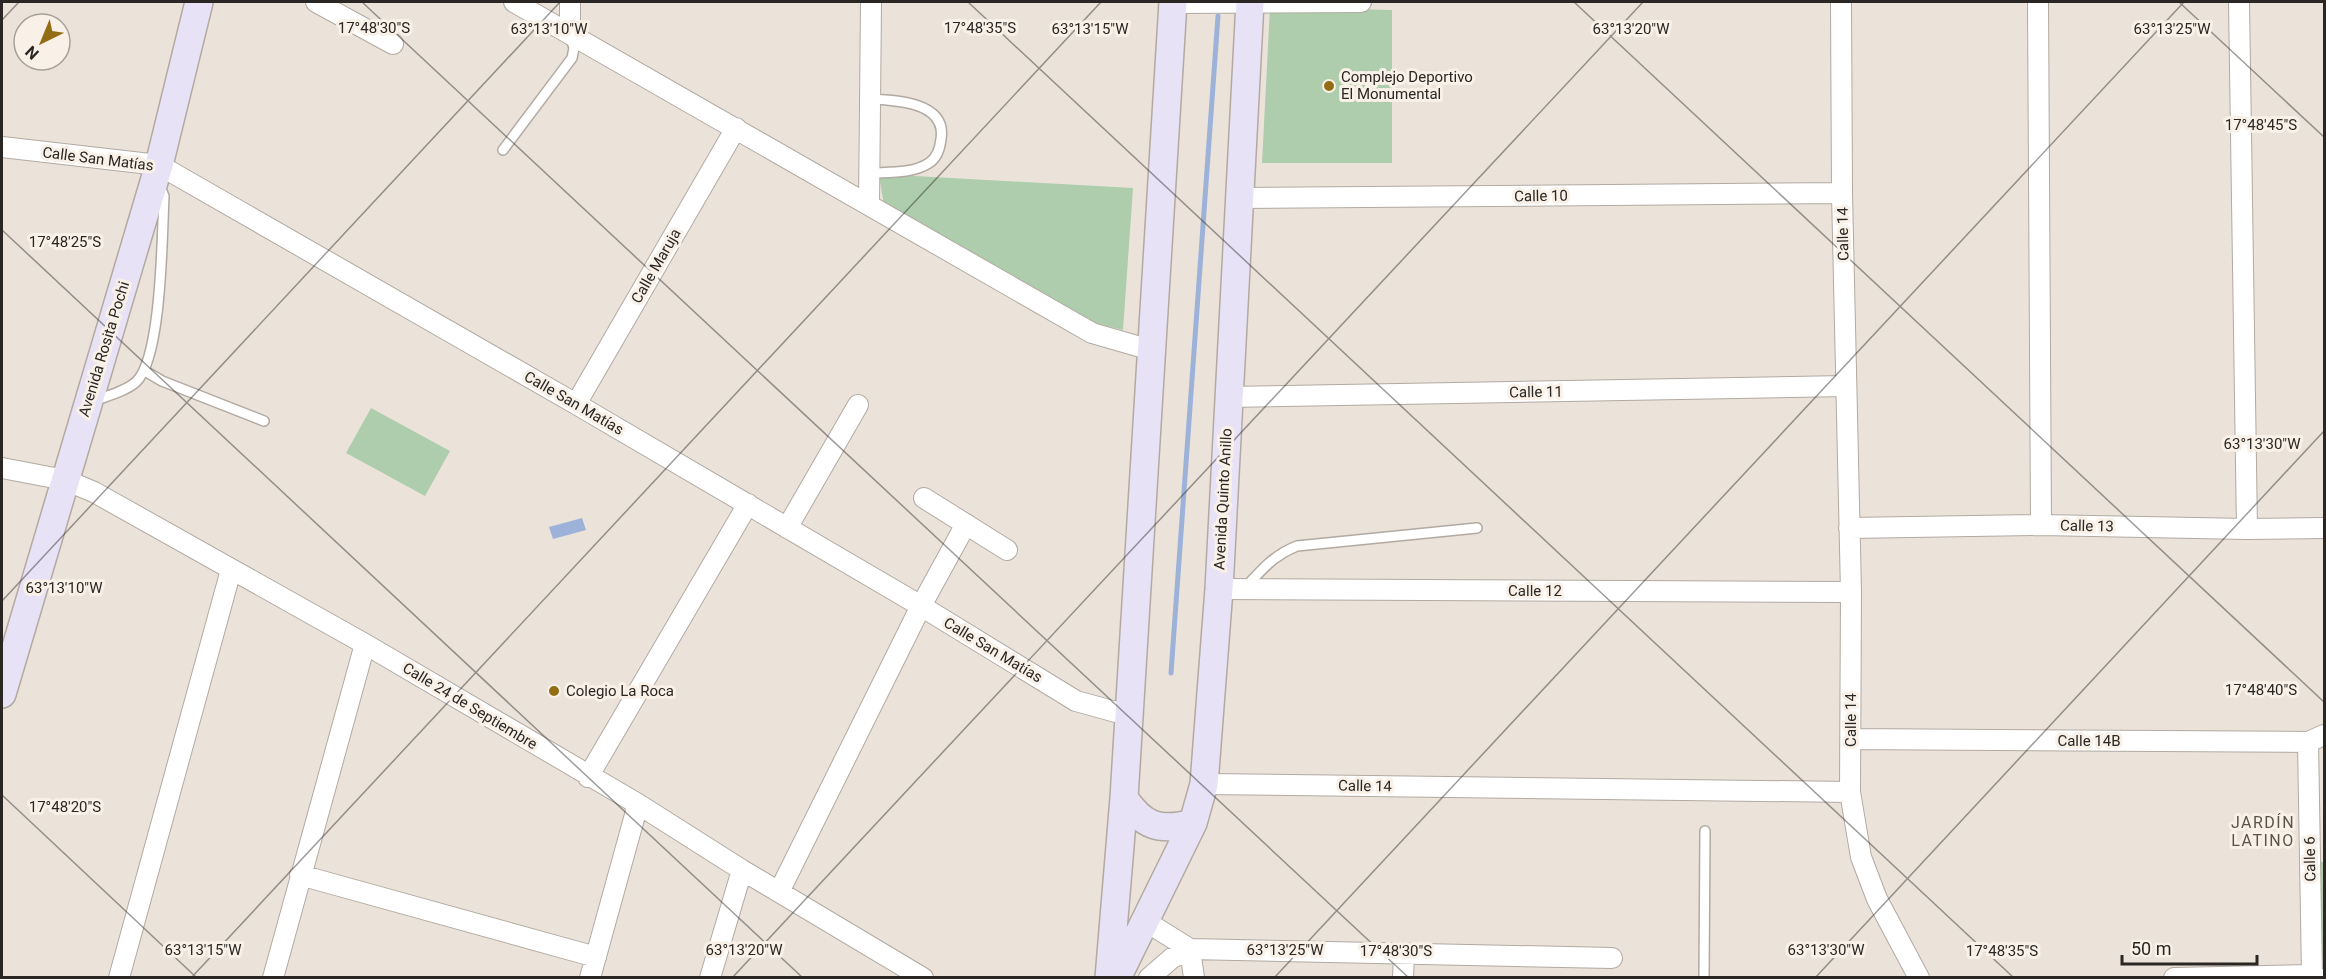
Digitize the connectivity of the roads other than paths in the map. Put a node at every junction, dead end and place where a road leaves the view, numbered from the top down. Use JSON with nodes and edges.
{"nodes":[{"id":1,"x":198,"y":2,"type":"edge"},
{"id":2,"x":316,"y":2,"type":"edge"},
{"id":3,"x":514,"y":2,"type":"edge"},
{"id":4,"x":570,"y":2,"type":"edge"},
{"id":5,"x":871,"y":2,"type":"edge"},
{"id":6,"x":1173,"y":2,"type":"edge"},
{"id":7,"x":1361,"y":2,"type":"edge"},
{"id":8,"x":1841,"y":2,"type":"edge"},
{"id":9,"x":2037,"y":2,"type":"edge"},
{"id":10,"x":2239,"y":2,"type":"edge"},
{"id":11,"x":1250,"y":3,"type":"edge"},
{"id":12,"x":570,"y":33,"type":"junction"},
{"id":13,"x":393,"y":44,"type":"dead end"},
{"id":14,"x":870,"y":99,"type":"junction"},
{"id":15,"x":735,"y":128,"type":"junction"},
{"id":16,"x":2,"y":147,"type":"edge"},
{"id":17,"x":503,"y":150,"type":"dead end"},
{"id":18,"x":157,"y":171,"type":"junction"},
{"id":19,"x":870,"y":172,"type":"junction"},
{"id":20,"x":1842,"y":193,"type":"junction"},
{"id":21,"x":1241,"y":198,"type":"junction"},
{"id":22,"x":870,"y":205,"type":"junction"},
{"id":23,"x":1151,"y":350,"type":"junction"},
{"id":24,"x":145,"y":371,"type":"junction"},
{"id":25,"x":1846,"y":386,"type":"junction"},
{"id":26,"x":1227,"y":397,"type":"junction"},
{"id":27,"x":87,"y":404,"type":"junction"},
{"id":28,"x":576,"y":404,"type":"junction"},
{"id":29,"x":858,"y":405,"type":"dead end"},
{"id":30,"x":264,"y":421,"type":"dead end"},
{"id":31,"x":2,"y":468,"type":"edge"},
{"id":32,"x":65,"y":480,"type":"junction"},
{"id":33,"x":924,"y":498,"type":"dead end"},
{"id":34,"x":748,"y":504,"type":"junction"},
{"id":35,"x":966,"y":524,"type":"junction"},
{"id":36,"x":2041,"y":525,"type":"junction"},
{"id":37,"x":787,"y":528,"type":"junction"},
{"id":38,"x":1477,"y":528,"type":"dead end"},
{"id":39,"x":1849,"y":528,"type":"junction"},
{"id":40,"x":2325,"y":528,"type":"edge"},
{"id":41,"x":2247,"y":530,"type":"junction"},
{"id":42,"x":1007,"y":550,"type":"dead end"},
{"id":43,"x":231,"y":570,"type":"junction"},
{"id":44,"x":1231,"y":589,"type":"junction"},
{"id":45,"x":1851,"y":592,"type":"junction"},
{"id":46,"x":921,"y":606,"type":"junction"},
{"id":47,"x":365,"y":644,"type":"junction"},
{"id":48,"x":2,"y":694,"type":"edge"},
{"id":49,"x":1127,"y":715,"type":"junction"},
{"id":50,"x":1851,"y":739,"type":"junction"},
{"id":51,"x":2316,"y":739,"type":"edge"},
{"id":52,"x":588,"y":777,"type":"junction"},
{"id":53,"x":1204,"y":784,"type":"junction"},
{"id":54,"x":1850,"y":792,"type":"junction"},
{"id":55,"x":1124,"y":798,"type":"junction"},
{"id":56,"x":638,"y":804,"type":"junction"},
{"id":57,"x":1193,"y":823,"type":"junction"},
{"id":58,"x":1705,"y":831,"type":"dead end"},
{"id":59,"x":742,"y":870,"type":"junction"},
{"id":60,"x":300,"y":875,"type":"junction"},
{"id":61,"x":780,"y":890,"type":"junction"},
{"id":62,"x":1144,"y":921,"type":"junction"},
{"id":63,"x":1190,"y":949,"type":"junction"},
{"id":64,"x":1404,"y":955,"type":"junction"},
{"id":65,"x":596,"y":957,"type":"junction"},
{"id":66,"x":1612,"y":957,"type":"dead end"},
{"id":67,"x":2315,"y":976,"type":"edge"},
{"id":68,"x":120,"y":978,"type":"edge"},
{"id":69,"x":273,"y":978,"type":"edge"},
{"id":70,"x":590,"y":978,"type":"edge"},
{"id":71,"x":710,"y":978,"type":"edge"},
{"id":72,"x":923,"y":978,"type":"edge"},
{"id":73,"x":1109,"y":978,"type":"edge"},
{"id":74,"x":1117,"y":978,"type":"edge"},
{"id":75,"x":1149,"y":978,"type":"edge"},
{"id":76,"x":1194,"y":978,"type":"edge"},
{"id":77,"x":1402,"y":978,"type":"edge"},
{"id":78,"x":1704,"y":978,"type":"edge"},
{"id":79,"x":1919,"y":978,"type":"edge"},
{"id":80,"x":2174,"y":978,"type":"edge"}],
"edges":[{"from":1,"to":18,"type":"main road","name":"Avenida Rosita Pochi"},
{"from":2,"to":13,"type":"street"},
{"from":3,"to":12,"type":"street"},
{"from":4,"to":12,"type":"street"},
{"from":5,"to":14,"type":"street"},
{"from":6,"to":11,"type":"street"},
{"from":6,"to":23,"type":"main road"},
{"from":7,"to":11,"type":"street"},
{"from":8,"to":20,"type":"street","name":"Calle 14"},
{"from":9,"to":36,"type":"street"},
{"from":10,"to":41,"type":"street"},
{"from":11,"to":21,"type":"main road","name":"Avenida Quinto Anillo"},
{"from":12,"to":15,"type":"street"},
{"from":12,"to":17,"type":"lane"},
{"from":14,"to":19,"type":"street"},
{"from":14,"to":19,"type":"lane"},
{"from":15,"to":22,"type":"street"},
{"from":15,"to":28,"type":"street","name":"Calle Maruja"},
{"from":16,"to":18,"type":"street","name":"Calle San Matías"},
{"from":18,"to":24,"type":"lane"},
{"from":18,"to":27,"type":"main road","name":"Avenida Rosita Pochi"},
{"from":18,"to":28,"type":"street","name":"Calle San Matías"},
{"from":19,"to":22,"type":"street"},
{"from":20,"to":21,"type":"street","name":"Calle 10"},
{"from":20,"to":25,"type":"street","name":"Calle 14"},
{"from":21,"to":26,"type":"main road","name":"Avenida Quinto Anillo"},
{"from":22,"to":23,"type":"street"},
{"from":23,"to":49,"type":"main road"},
{"from":24,"to":27,"type":"lane"},
{"from":24,"to":30,"type":"lane"},
{"from":25,"to":26,"type":"street","name":"Calle 11"},
{"from":25,"to":39,"type":"street","name":"Calle 14"},
{"from":26,"to":44,"type":"main road","name":"Avenida Quinto Anillo"},
{"from":27,"to":32,"type":"main road","name":"Avenida Rosita Pochi"},
{"from":28,"to":34,"type":"street","name":"Calle San Matías"},
{"from":29,"to":37,"type":"street"},
{"from":31,"to":32,"type":"street","name":"Calle 24 de Septiembre"},
{"from":32,"to":43,"type":"street","name":"Calle 24 de Septiembre"},
{"from":32,"to":48,"type":"main road","name":"Avenida Rosita Pochi"},
{"from":33,"to":35,"type":"street"},
{"from":34,"to":37,"type":"street","name":"Calle San Matías"},
{"from":34,"to":52,"type":"street"},
{"from":35,"to":42,"type":"street"},
{"from":35,"to":46,"type":"street"},
{"from":36,"to":39,"type":"street","name":"Calle 13"},
{"from":36,"to":41,"type":"street","name":"Calle 13"},
{"from":37,"to":46,"type":"street","name":"Calle San Matías"},
{"from":38,"to":44,"type":"lane"},
{"from":39,"to":45,"type":"street","name":"Calle 14"},
{"from":40,"to":41,"type":"street","name":"Calle 13"},
{"from":43,"to":47,"type":"street","name":"Calle 24 de Septiembre"},
{"from":43,"to":68,"type":"street"},
{"from":44,"to":45,"type":"street","name":"Calle 12"},
{"from":44,"to":53,"type":"main road","name":"Avenida Quinto Anillo"},
{"from":45,"to":50,"type":"street","name":"Calle 14"},
{"from":46,"to":49,"type":"street","name":"Calle San Matías"},
{"from":46,"to":61,"type":"street"},
{"from":47,"to":52,"type":"street","name":"Calle 24 de Septiembre"},
{"from":47,"to":60,"type":"street"},
{"from":49,"to":55,"type":"main road"},
{"from":50,"to":51,"type":"street","name":"Calle 14B"},
{"from":50,"to":54,"type":"street","name":"Calle 14"},
{"from":51,"to":67,"type":"street","name":"Calle 6"},
{"from":52,"to":56,"type":"street","name":"Calle 24 de Septiembre"},
{"from":53,"to":54,"type":"street","name":"Calle 14"},
{"from":53,"to":57,"type":"main road","name":"Avenida Quinto Anillo"},
{"from":54,"to":79,"type":"street"},
{"from":55,"to":57,"type":"main road"},
{"from":55,"to":73,"type":"main road"},
{"from":56,"to":59,"type":"street","name":"Calle 24 de Septiembre"},
{"from":56,"to":65,"type":"street"},
{"from":57,"to":62,"type":"main road","name":"Avenida Quinto Anillo"},
{"from":58,"to":78,"type":"lane"},
{"from":59,"to":61,"type":"street","name":"Calle 24 de Septiembre"},
{"from":59,"to":71,"type":"street"},
{"from":60,"to":65,"type":"street"},
{"from":60,"to":69,"type":"street"},
{"from":61,"to":72,"type":"street","name":"Calle 24 de Septiembre"},
{"from":62,"to":63,"type":"street"},
{"from":62,"to":74,"type":"main road","name":"Avenida Quinto Anillo"},
{"from":63,"to":64,"type":"street"},
{"from":63,"to":75,"type":"street"},
{"from":63,"to":76,"type":"street"},
{"from":64,"to":66,"type":"street"},
{"from":64,"to":77,"type":"street"},
{"from":65,"to":70,"type":"street"},
{"from":67,"to":80,"type":"street"}]}
